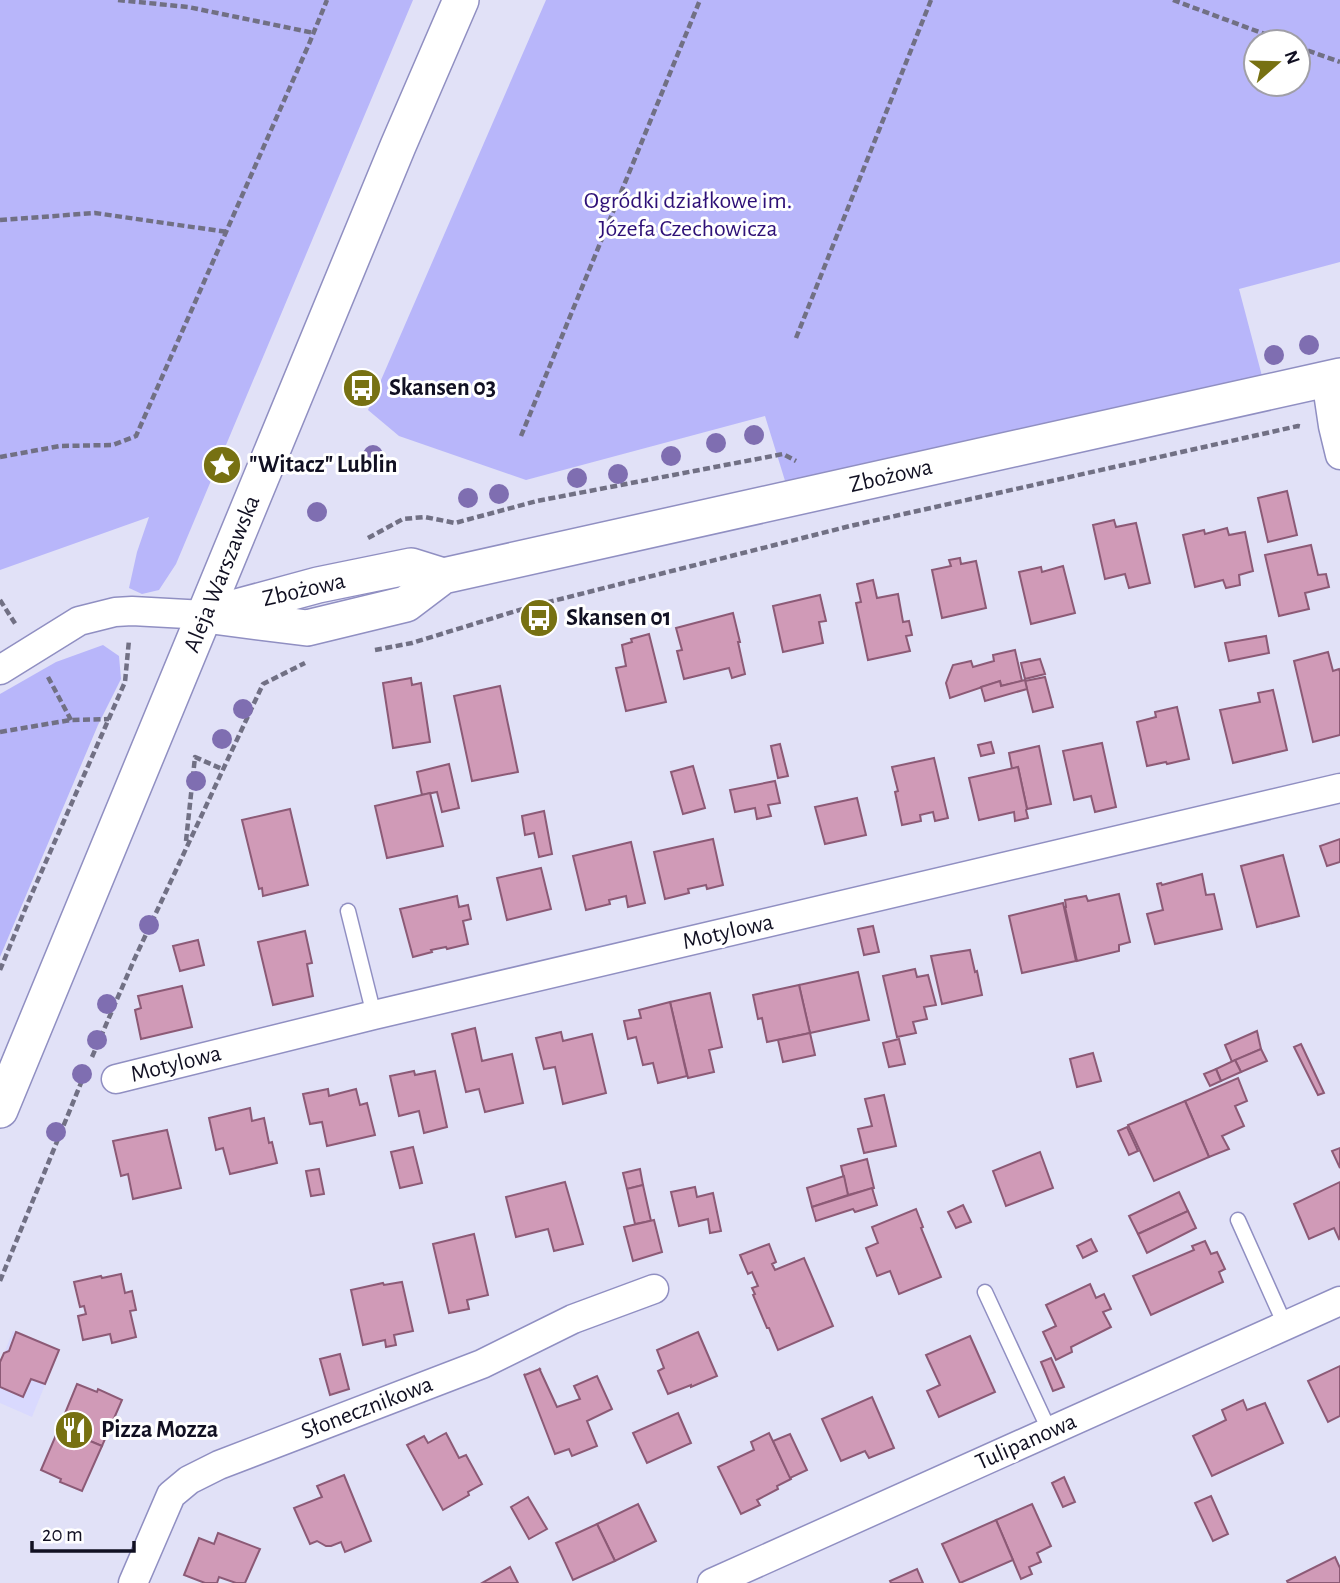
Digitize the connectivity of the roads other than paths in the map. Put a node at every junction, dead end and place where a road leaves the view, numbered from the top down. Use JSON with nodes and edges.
{"nodes":[{"id":1,"x":461,"y":0,"type":"edge"},
{"id":2,"x":1333,"y":377,"type":"edge"},
{"id":3,"x":1340,"y":455,"type":"edge"},
{"id":4,"x":443,"y":576,"type":"junction"},
{"id":5,"x":205,"y":615,"type":"junction"},
{"id":6,"x":0,"y":670,"type":"edge"},
{"id":7,"x":1340,"y":788,"type":"edge"},
{"id":8,"x":348,"y":911,"type":"dead end"},
{"id":9,"x":374,"y":1015,"type":"junction"},
{"id":10,"x":116,"y":1079,"type":"dead end"},
{"id":11,"x":0,"y":1110,"type":"edge"},
{"id":12,"x":1238,"y":1220,"type":"dead end"},
{"id":13,"x":654,"y":1289,"type":"dead end"},
{"id":14,"x":985,"y":1292,"type":"dead end"},
{"id":15,"x":1340,"y":1301,"type":"edge"},
{"id":16,"x":1286,"y":1327,"type":"junction"},
{"id":17,"x":1050,"y":1432,"type":"junction"},
{"id":18,"x":133,"y":1583,"type":"edge"},
{"id":19,"x":712,"y":1583,"type":"edge"}],
"edges":[{"from":1,"to":5,"type":"street","name":"Aleja Warszawska"},
{"from":2,"to":3,"type":"street"},
{"from":2,"to":4,"type":"street","name":"Zbożowa"},
{"from":4,"to":5,"type":"street","name":"Zbożowa"},
{"from":4,"to":5,"type":"street","name":"Zbożowa"},
{"from":5,"to":6,"type":"street"},
{"from":5,"to":11,"type":"street","name":"Aleja Warszawska"},
{"from":7,"to":9,"type":"street","name":"Motylowa"},
{"from":8,"to":9,"type":"lane"},
{"from":9,"to":10,"type":"street","name":"Motylowa"},
{"from":12,"to":16,"type":"lane"},
{"from":13,"to":18,"type":"street","name":"Słonecznikowa"},
{"from":14,"to":17,"type":"lane"},
{"from":15,"to":16,"type":"street","name":"Tulipanowa"},
{"from":16,"to":17,"type":"street","name":"Tulipanowa"},
{"from":17,"to":19,"type":"street","name":"Tulipanowa"}]}
